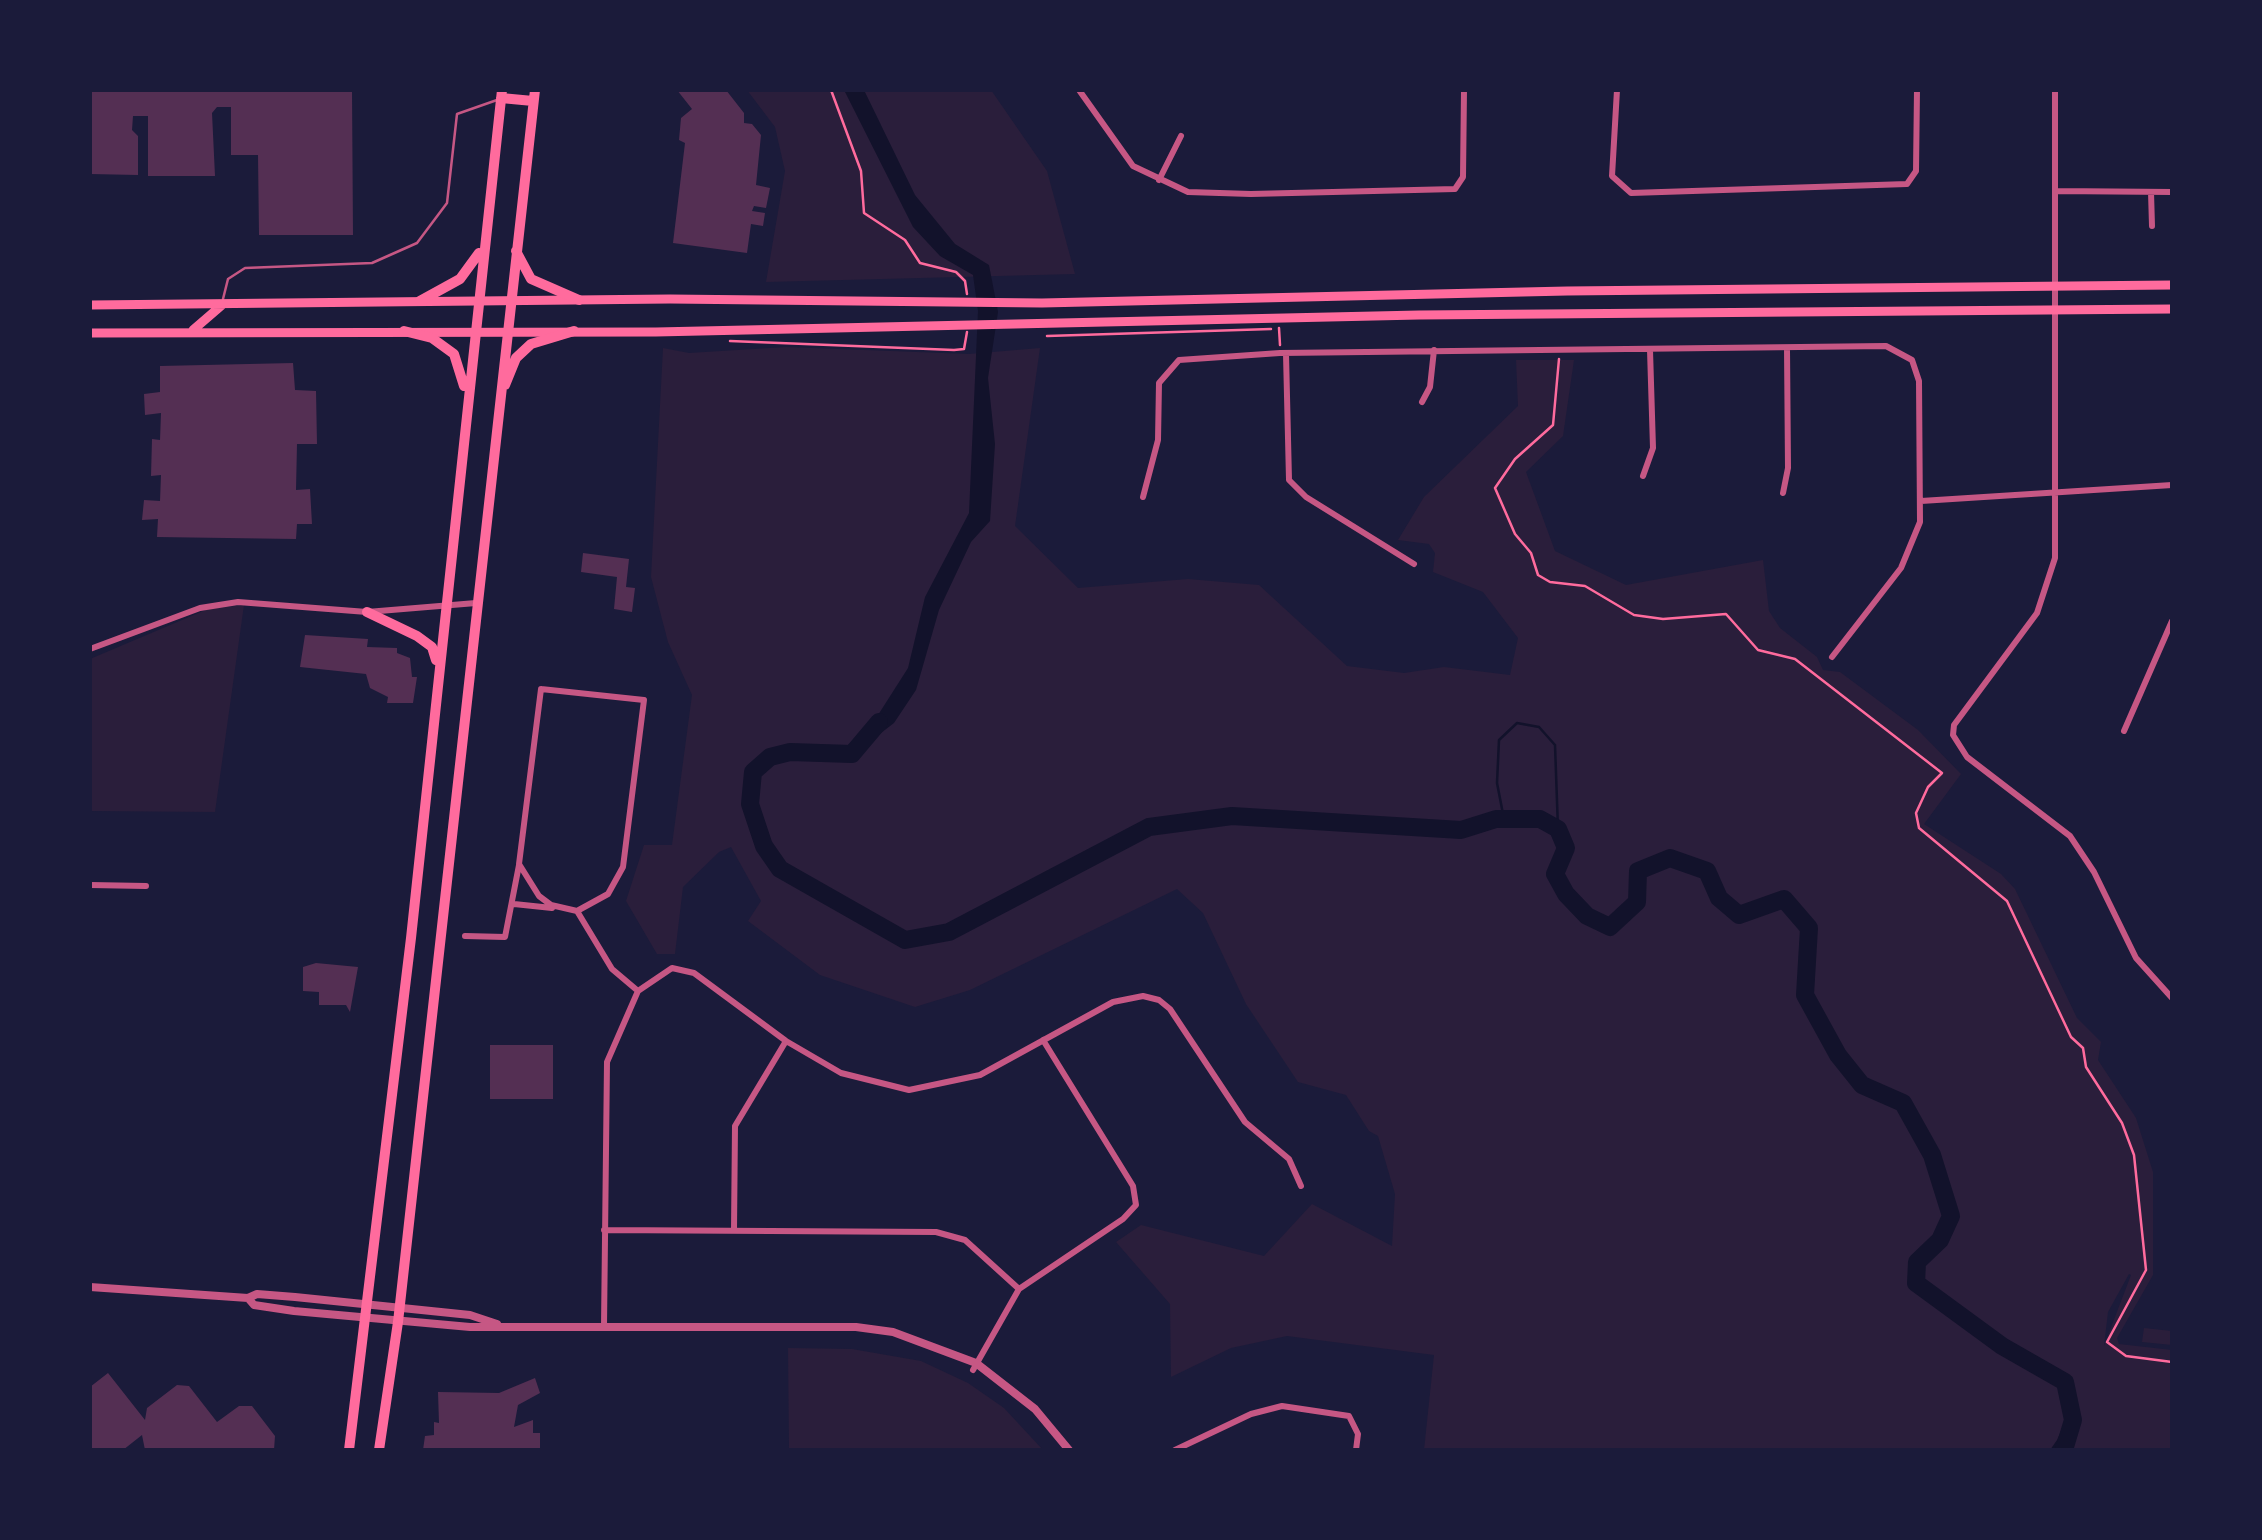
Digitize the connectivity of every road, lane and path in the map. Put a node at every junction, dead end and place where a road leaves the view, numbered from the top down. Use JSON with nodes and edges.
{"nodes":[{"id":1,"x":831,"y":90,"type":"edge"},
{"id":2,"x":1079,"y":90,"type":"edge"},
{"id":3,"x":1464,"y":90,"type":"edge"},
{"id":4,"x":1617,"y":90,"type":"edge"},
{"id":5,"x":1918,"y":90,"type":"edge"},
{"id":6,"x":2055,"y":90,"type":"edge"},
{"id":7,"x":501,"y":94,"type":"edge"},
{"id":8,"x":534,"y":95,"type":"edge"},
{"id":9,"x":1182,"y":136,"type":"dead end"},
{"id":10,"x":1159,"y":180,"type":"junction"},
{"id":11,"x":2054,"y":191,"type":"junction"},
{"id":12,"x":2152,"y":192,"type":"junction"},
{"id":13,"x":2172,"y":192,"type":"edge"},
{"id":14,"x":2152,"y":226,"type":"dead end"},
{"id":15,"x":483,"y":243,"type":"junction"},
{"id":16,"x":516,"y":250,"type":"junction"},
{"id":17,"x":2172,"y":285,"type":"edge"},
{"id":18,"x":2054,"y":286,"type":"junction"},
{"id":19,"x":478,"y":300,"type":"junction"},
{"id":20,"x":511,"y":300,"type":"junction"},
{"id":21,"x":579,"y":300,"type":"junction"},
{"id":22,"x":420,"y":301,"type":"junction"},
{"id":23,"x":222,"y":305,"type":"junction"},
{"id":24,"x":967,"y":305,"type":"dead end"},
{"id":25,"x":90,"y":306,"type":"edge"},
{"id":26,"x":2172,"y":308,"type":"edge"},
{"id":27,"x":2054,"y":309,"type":"junction"},
{"id":28,"x":967,"y":322,"type":"dead end"},
{"id":29,"x":404,"y":331,"type":"junction"},
{"id":30,"x":474,"y":331,"type":"junction"},
{"id":31,"x":507,"y":331,"type":"junction"},
{"id":32,"x":574,"y":331,"type":"junction"},
{"id":33,"x":186,"y":332,"type":"junction"},
{"id":34,"x":90,"y":333,"type":"edge"},
{"id":35,"x":1048,"y":336,"type":"dead end"},
{"id":36,"x":724,"y":340,"type":"dead end"},
{"id":37,"x":1786,"y":348,"type":"junction"},
{"id":38,"x":1558,"y":349,"type":"junction"},
{"id":39,"x":1434,"y":350,"type":"junction"},
{"id":40,"x":1650,"y":350,"type":"junction"},
{"id":41,"x":1283,"y":353,"type":"junction"},
{"id":42,"x":500,"y":400,"type":"junction"},
{"id":43,"x":466,"y":402,"type":"junction"},
{"id":44,"x":1422,"y":402,"type":"dead end"},
{"id":45,"x":1643,"y":476,"type":"dead end"},
{"id":46,"x":2172,"y":484,"type":"edge"},
{"id":47,"x":2057,"y":493,"type":"junction"},
{"id":48,"x":1783,"y":494,"type":"dead end"},
{"id":49,"x":1143,"y":497,"type":"dead end"},
{"id":50,"x":1921,"y":501,"type":"junction"},
{"id":51,"x":1414,"y":564,"type":"dead end"},
{"id":52,"x":476,"y":603,"type":"junction"},
{"id":53,"x":444,"y":607,"type":"junction"},
{"id":54,"x":367,"y":612,"type":"junction"},
{"id":55,"x":2172,"y":621,"type":"edge"},
{"id":56,"x":90,"y":649,"type":"edge"},
{"id":57,"x":1832,"y":657,"type":"dead end"},
{"id":58,"x":438,"y":666,"type":"junction"},
{"id":59,"x":2124,"y":731,"type":"dead end"},
{"id":60,"x":519,"y":864,"type":"junction"},
{"id":61,"x":90,"y":884,"type":"edge"},
{"id":62,"x":146,"y":886,"type":"dead end"},
{"id":63,"x":514,"y":904,"type":"junction"},
{"id":64,"x":563,"y":908,"type":"junction"},
{"id":65,"x":577,"y":911,"type":"junction"},
{"id":66,"x":465,"y":936,"type":"dead end"},
{"id":67,"x":638,"y":991,"type":"junction"},
{"id":68,"x":2172,"y":998,"type":"edge"},
{"id":69,"x":1043,"y":1040,"type":"junction"},
{"id":70,"x":786,"y":1041,"type":"junction"},
{"id":71,"x":1301,"y":1186,"type":"dead end"},
{"id":72,"x":604,"y":1230,"type":"junction"},
{"id":73,"x":734,"y":1230,"type":"junction"},
{"id":74,"x":90,"y":1286,"type":"edge"},
{"id":75,"x":1019,"y":1288,"type":"junction"},
{"id":76,"x":248,"y":1298,"type":"junction"},
{"id":77,"x":368,"y":1303,"type":"junction"},
{"id":78,"x":400,"y":1307,"type":"junction"},
{"id":79,"x":366,"y":1318,"type":"junction"},
{"id":80,"x":398,"y":1322,"type":"junction"},
{"id":81,"x":500,"y":1324,"type":"junction"},
{"id":82,"x":604,"y":1326,"type":"junction"},
{"id":83,"x":2172,"y":1362,"type":"edge"},
{"id":84,"x":974,"y":1366,"type":"junction"},
{"id":85,"x":349,"y":1450,"type":"edge"},
{"id":86,"x":380,"y":1450,"type":"edge"},
{"id":87,"x":1069,"y":1450,"type":"edge"},
{"id":88,"x":1175,"y":1450,"type":"edge"},
{"id":89,"x":1356,"y":1450,"type":"edge"}],
"edges":[{"from":1,"to":24,"type":"path"},
{"from":2,"to":10,"type":"street"},
{"from":3,"to":10,"type":"street"},
{"from":4,"to":5,"type":"street"},
{"from":6,"to":11,"type":"street"},
{"from":7,"to":8,"type":"main road"},
{"from":7,"to":15,"type":"main road"},
{"from":7,"to":23,"type":"lane"},
{"from":8,"to":16,"type":"main road"},
{"from":9,"to":10,"type":"street"},
{"from":11,"to":12,"type":"street"},
{"from":11,"to":18,"type":"street"},
{"from":12,"to":13,"type":"street"},
{"from":12,"to":14,"type":"street"},
{"from":15,"to":19,"type":"main road"},
{"from":15,"to":22,"type":"main road"},
{"from":16,"to":20,"type":"main road"},
{"from":16,"to":21,"type":"main road"},
{"from":17,"to":18,"type":"main road"},
{"from":18,"to":21,"type":"main road"},
{"from":18,"to":27,"type":"street"},
{"from":19,"to":20,"type":"main road"},
{"from":19,"to":22,"type":"main road"},
{"from":19,"to":30,"type":"main road"},
{"from":20,"to":21,"type":"main road"},
{"from":20,"to":31,"type":"main road"},
{"from":22,"to":23,"type":"main road"},
{"from":23,"to":25,"type":"main road"},
{"from":23,"to":33,"type":"main road"},
{"from":26,"to":27,"type":"main road"},
{"from":27,"to":32,"type":"main road"},
{"from":27,"to":47,"type":"street"},
{"from":28,"to":36,"type":"path"},
{"from":29,"to":30,"type":"main road"},
{"from":29,"to":33,"type":"main road"},
{"from":29,"to":43,"type":"main road"},
{"from":30,"to":31,"type":"main road"},
{"from":30,"to":43,"type":"main road"},
{"from":31,"to":32,"type":"main road"},
{"from":31,"to":42,"type":"main road"},
{"from":32,"to":42,"type":"main road"},
{"from":33,"to":34,"type":"main road"},
{"from":35,"to":41,"type":"path"},
{"from":37,"to":40,"type":"street"},
{"from":37,"to":48,"type":"street"},
{"from":37,"to":50,"type":"street"},
{"from":38,"to":39,"type":"street"},
{"from":38,"to":40,"type":"street"},
{"from":38,"to":83,"type":"path"},
{"from":39,"to":41,"type":"street"},
{"from":39,"to":44,"type":"street"},
{"from":40,"to":45,"type":"street"},
{"from":41,"to":49,"type":"street"},
{"from":41,"to":51,"type":"street"},
{"from":42,"to":52,"type":"main road"},
{"from":43,"to":53,"type":"main road"},
{"from":46,"to":47,"type":"street"},
{"from":47,"to":50,"type":"street"},
{"from":47,"to":68,"type":"street"},
{"from":50,"to":57,"type":"street"},
{"from":52,"to":53,"type":"street"},
{"from":52,"to":78,"type":"main road"},
{"from":53,"to":54,"type":"street"},
{"from":53,"to":58,"type":"main road"},
{"from":54,"to":56,"type":"street"},
{"from":54,"to":58,"type":"main road"},
{"from":55,"to":59,"type":"street"},
{"from":58,"to":77,"type":"main road"},
{"from":60,"to":63,"type":"street"},
{"from":60,"to":64,"type":"street"},
{"from":60,"to":65,"type":"street"},
{"from":61,"to":62,"type":"street"},
{"from":63,"to":64,"type":"street"},
{"from":63,"to":66,"type":"street"},
{"from":64,"to":65,"type":"street"},
{"from":65,"to":67,"type":"street"},
{"from":67,"to":70,"type":"street"},
{"from":67,"to":72,"type":"street"},
{"from":69,"to":70,"type":"street"},
{"from":69,"to":71,"type":"street"},
{"from":69,"to":75,"type":"street"},
{"from":70,"to":73,"type":"street"},
{"from":72,"to":73,"type":"street"},
{"from":72,"to":82,"type":"street"},
{"from":73,"to":75,"type":"street"},
{"from":74,"to":76,"type":"street"},
{"from":75,"to":84,"type":"street"},
{"from":76,"to":77,"type":"street"},
{"from":76,"to":79,"type":"street"},
{"from":77,"to":78,"type":"street"},
{"from":77,"to":79,"type":"main road"},
{"from":78,"to":80,"type":"main road"},
{"from":78,"to":81,"type":"street"},
{"from":79,"to":80,"type":"street"},
{"from":79,"to":85,"type":"main road"},
{"from":80,"to":81,"type":"street"},
{"from":80,"to":86,"type":"main road"},
{"from":81,"to":82,"type":"street"},
{"from":82,"to":84,"type":"street"},
{"from":84,"to":87,"type":"street"},
{"from":88,"to":89,"type":"street"}]}
